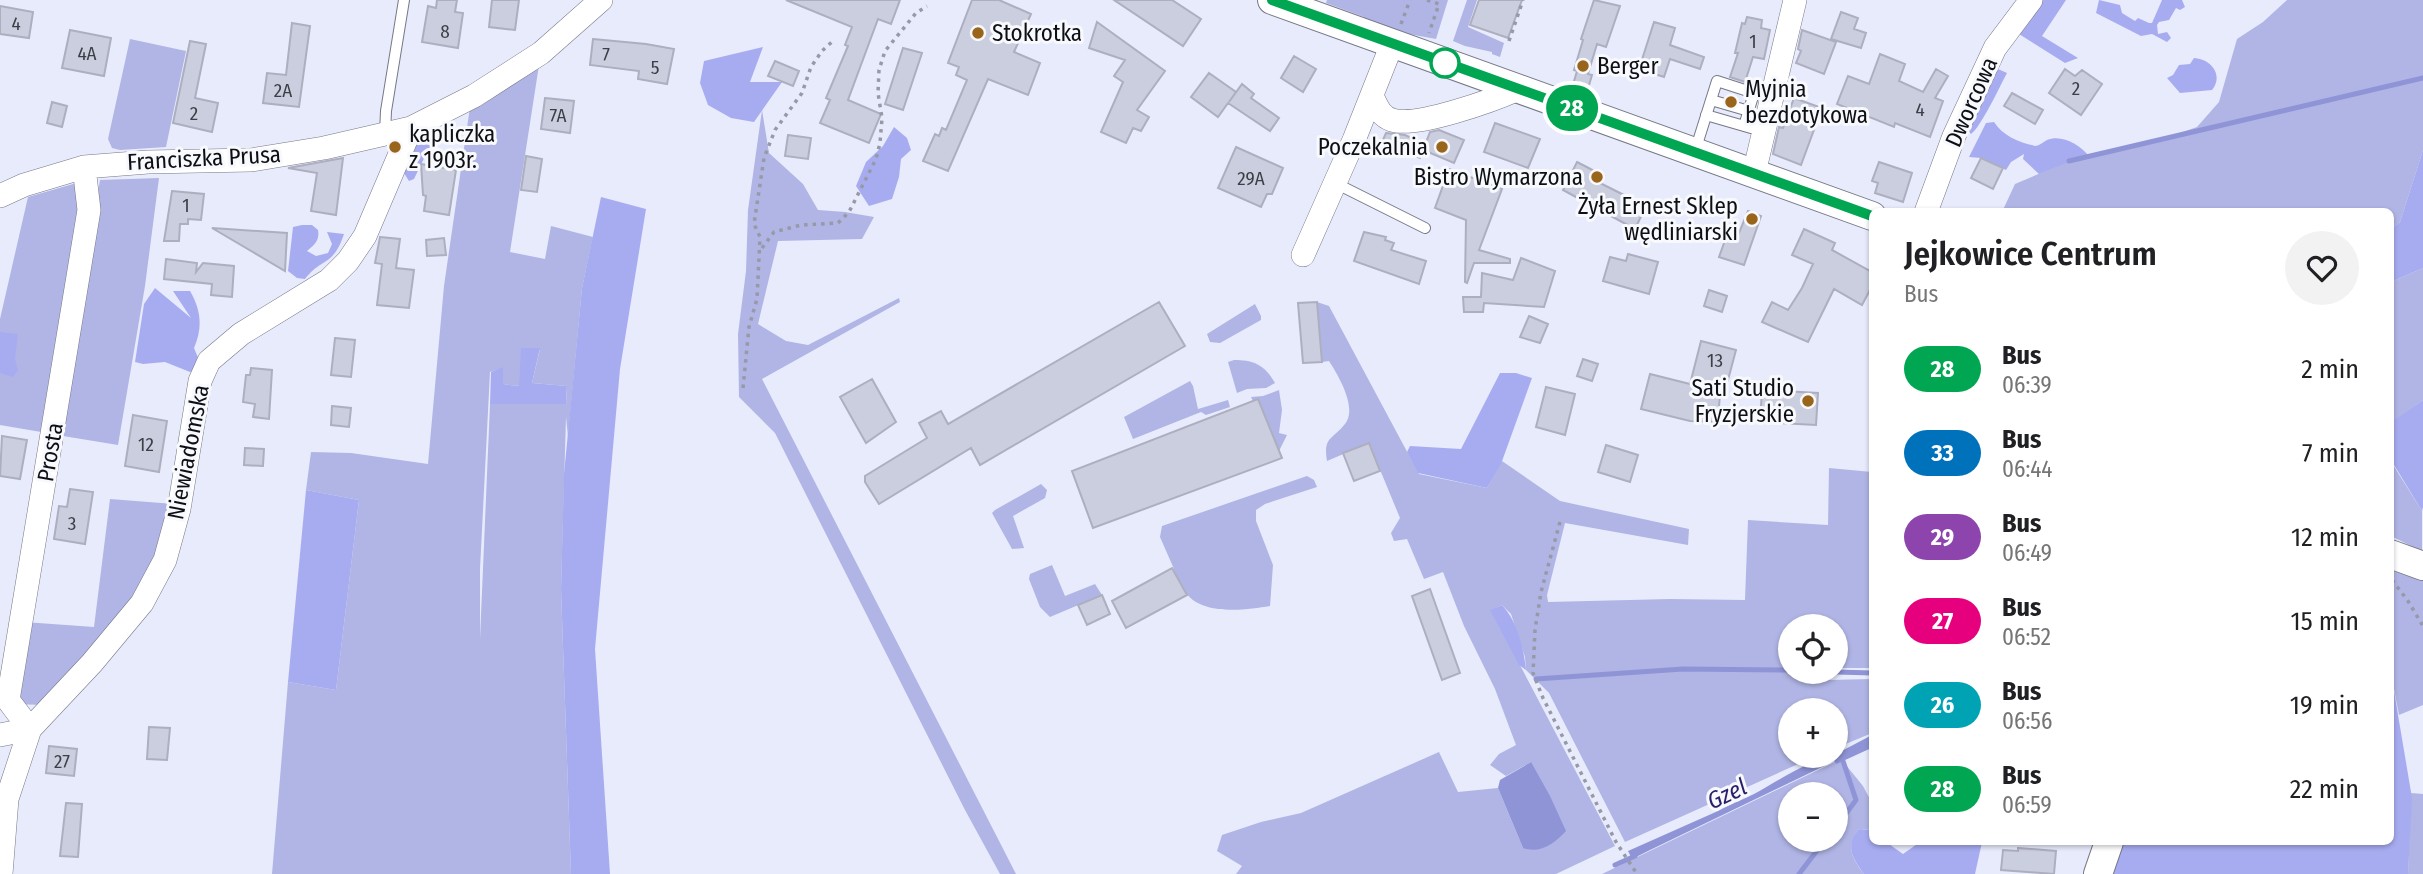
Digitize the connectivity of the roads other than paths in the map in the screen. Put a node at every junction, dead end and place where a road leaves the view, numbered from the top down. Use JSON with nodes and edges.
{"nodes":[{"id":1,"x":404,"y":0,"type":"edge"},
{"id":2,"x":601,"y":0,"type":"edge"},
{"id":3,"x":1272,"y":0,"type":"edge"},
{"id":4,"x":1795,"y":0,"type":"edge"},
{"id":5,"x":2031,"y":0,"type":"edge"},
{"id":6,"x":1395,"y":38,"type":"junction"},
{"id":7,"x":1518,"y":89,"type":"junction"},
{"id":8,"x":1372,"y":96,"type":"junction"},
{"id":9,"x":1712,"y":100,"type":"junction"},
{"id":10,"x":1749,"y":111,"type":"junction"},
{"id":11,"x":1706,"y":115,"type":"junction"},
{"id":12,"x":411,"y":128,"type":"junction"},
{"id":13,"x":1754,"y":129,"type":"junction"},
{"id":14,"x":385,"y":134,"type":"junction"},
{"id":15,"x":1695,"y":151,"type":"junction"},
{"id":16,"x":84,"y":167,"type":"junction"},
{"id":17,"x":1754,"y":173,"type":"junction"},
{"id":18,"x":1335,"y":183,"type":"junction"},
{"id":19,"x":0,"y":196,"type":"edge"},
{"id":20,"x":1927,"y":208,"type":"edge"},
{"id":21,"x":1869,"y":215,"type":"edge"},
{"id":22,"x":1425,"y":228,"type":"dead end"},
{"id":23,"x":1303,"y":255,"type":"dead end"},
{"id":24,"x":2394,"y":566,"type":"edge"},
{"id":25,"x":2423,"y":566,"type":"edge"},
{"id":26,"x":30,"y":729,"type":"junction"},
{"id":27,"x":0,"y":736,"type":"edge"},
{"id":28,"x":2108,"y":845,"type":"edge"},
{"id":29,"x":1,"y":874,"type":"edge"},
{"id":30,"x":2098,"y":874,"type":"edge"}],
"edges":[{"from":1,"to":14,"type":"lane"},
{"from":2,"to":12,"type":"street"},
{"from":3,"to":6,"type":"street"},
{"from":4,"to":13,"type":"street"},
{"from":5,"to":20,"type":"street","name":"Dworcowa"},
{"from":6,"to":7,"type":"street"},
{"from":6,"to":8,"type":"street"},
{"from":7,"to":8,"type":"street"},
{"from":7,"to":15,"type":"street"},
{"from":8,"to":18,"type":"street"},
{"from":9,"to":10,"type":"lane"},
{"from":9,"to":10,"type":"lane"},
{"from":9,"to":11,"type":"lane"},
{"from":10,"to":13,"type":"lane"},
{"from":11,"to":13,"type":"lane"},
{"from":11,"to":15,"type":"lane"},
{"from":12,"to":14,"type":"street","name":"Franciszka Prusa"},
{"from":12,"to":26,"type":"street","name":"Niewiadomska"},
{"from":13,"to":17,"type":"street"},
{"from":14,"to":16,"type":"street","name":"Franciszka Prusa"},
{"from":15,"to":17,"type":"street"},
{"from":16,"to":19,"type":"street","name":"Franciszka Prusa"},
{"from":16,"to":26,"type":"street","name":"Prosta"},
{"from":17,"to":21,"type":"street"},
{"from":18,"to":22,"type":"lane"},
{"from":18,"to":23,"type":"street"},
{"from":24,"to":25,"type":"street"},
{"from":26,"to":27,"type":"street"},
{"from":26,"to":29,"type":"street","name":"Niewiadomska"},
{"from":28,"to":30,"type":"street"}]}
